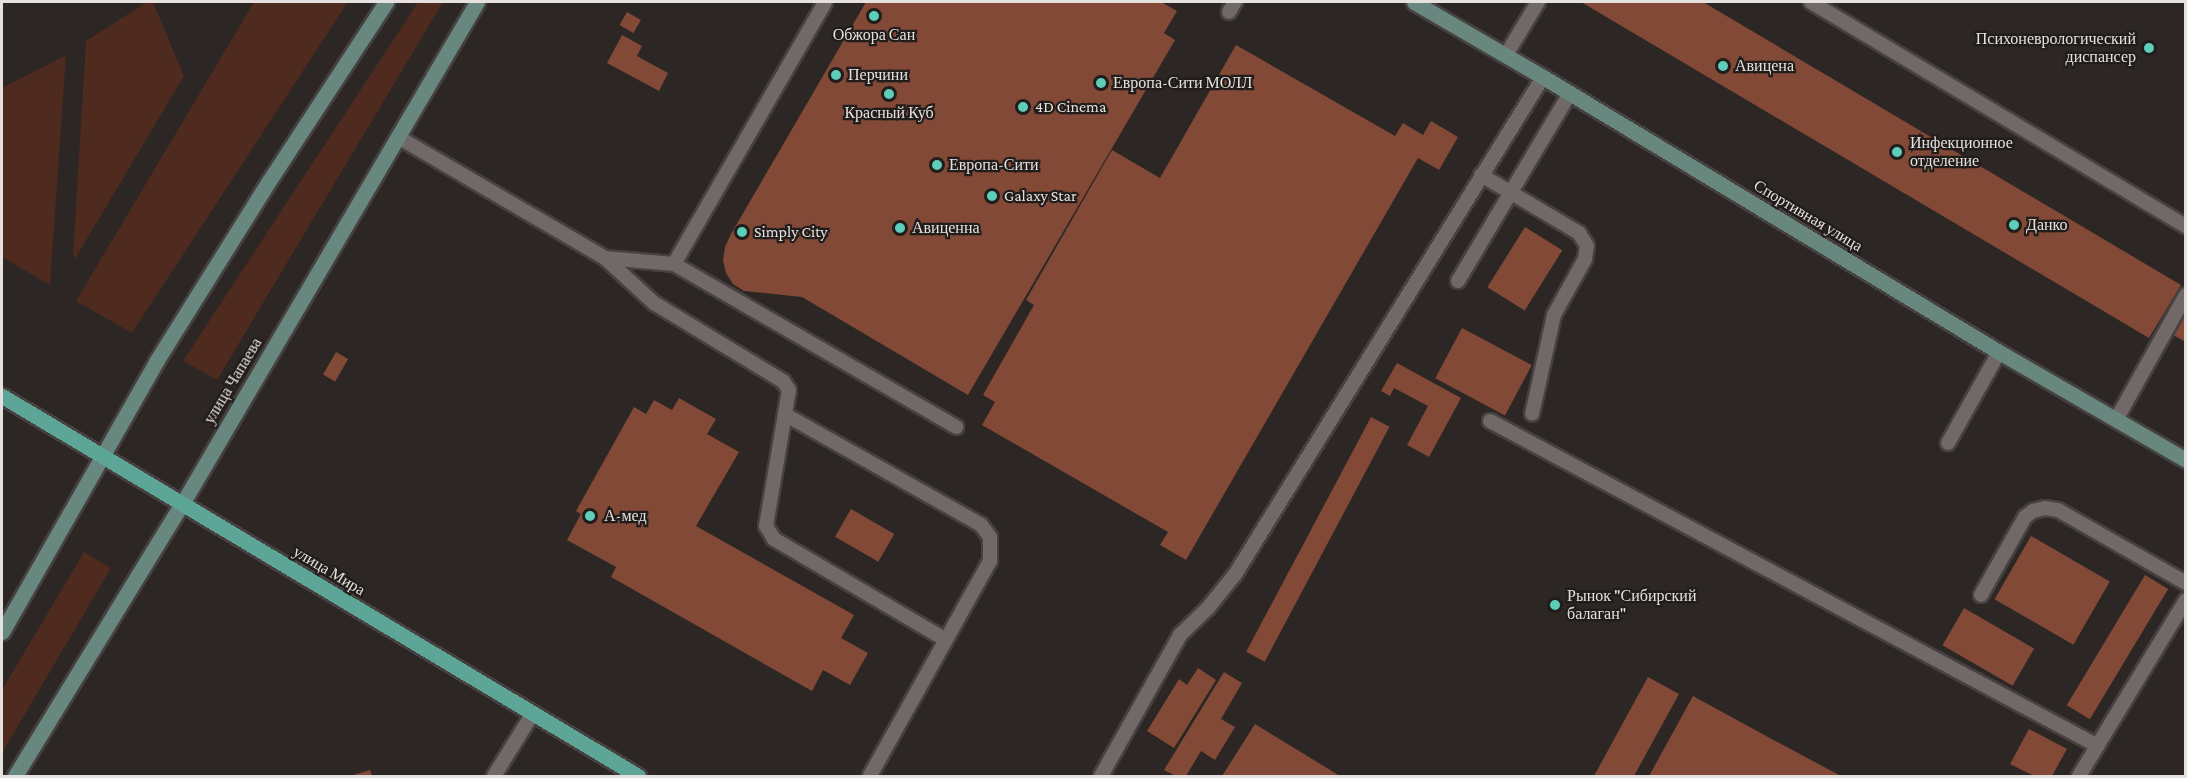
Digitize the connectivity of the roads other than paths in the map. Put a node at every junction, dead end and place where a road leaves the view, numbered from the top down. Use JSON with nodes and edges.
{"nodes":[{"id":1,"x":386,"y":2,"type":"edge"},
{"id":2,"x":477,"y":2,"type":"edge"},
{"id":3,"x":825,"y":2,"type":"edge"},
{"id":4,"x":1414,"y":2,"type":"edge"},
{"id":5,"x":1538,"y":2,"type":"edge"},
{"id":6,"x":1811,"y":2,"type":"edge"},
{"id":7,"x":1506,"y":55,"type":"junction"},
{"id":8,"x":1543,"y":76,"type":"junction"},
{"id":9,"x":1570,"y":93,"type":"junction"},
{"id":10,"x":398,"y":137,"type":"junction"},
{"id":11,"x":1481,"y":175,"type":"junction"},
{"id":12,"x":1511,"y":193,"type":"junction"},
{"id":13,"x":2186,"y":226,"type":"edge"},
{"id":14,"x":605,"y":258,"type":"junction"},
{"id":15,"x":674,"y":264,"type":"junction"},
{"id":16,"x":1458,"y":281,"type":"dead end"},
{"id":17,"x":2186,"y":295,"type":"edge"},
{"id":18,"x":1999,"y":352,"type":"junction"},
{"id":19,"x":2,"y":396,"type":"edge"},
{"id":20,"x":1532,"y":414,"type":"dead end"},
{"id":21,"x":786,"y":415,"type":"junction"},
{"id":22,"x":2116,"y":420,"type":"junction"},
{"id":23,"x":1490,"y":421,"type":"dead end"},
{"id":24,"x":956,"y":427,"type":"dead end"},
{"id":25,"x":1948,"y":443,"type":"dead end"},
{"id":26,"x":102,"y":456,"type":"junction"},
{"id":27,"x":2186,"y":460,"type":"edge"},
{"id":28,"x":182,"y":504,"type":"junction"},
{"id":29,"x":2186,"y":583,"type":"edge"},
{"id":30,"x":1981,"y":596,"type":"dead end"},
{"id":31,"x":2186,"y":600,"type":"edge"},
{"id":32,"x":2,"y":632,"type":"edge"},
{"id":33,"x":946,"y":640,"type":"junction"},
{"id":34,"x":533,"y":713,"type":"junction"},
{"id":35,"x":2098,"y":746,"type":"junction"},
{"id":36,"x":15,"y":777,"type":"edge"},
{"id":37,"x":494,"y":777,"type":"edge"},
{"id":38,"x":638,"y":777,"type":"edge"},
{"id":39,"x":870,"y":777,"type":"edge"},
{"id":40,"x":1101,"y":777,"type":"edge"},
{"id":41,"x":2079,"y":777,"type":"edge"}],
"edges":[{"from":1,"to":26,"type":"main road"},
{"from":2,"to":10,"type":"main road","name":"улица Чапаева"},
{"from":3,"to":15,"type":"lane"},
{"from":4,"to":7,"type":"main road","name":"Спортивная улица"},
{"from":5,"to":7,"type":"lane"},
{"from":6,"to":13,"type":"lane"},
{"from":7,"to":8,"type":"main road","name":"Спортивная улица"},
{"from":8,"to":9,"type":"main road","name":"Спортивная улица"},
{"from":8,"to":11,"type":"lane"},
{"from":9,"to":12,"type":"lane"},
{"from":9,"to":18,"type":"main road","name":"Спортивная улица"},
{"from":10,"to":14,"type":"lane"},
{"from":10,"to":28,"type":"main road","name":"улица Чапаева"},
{"from":11,"to":12,"type":"lane"},
{"from":11,"to":40,"type":"lane"},
{"from":12,"to":16,"type":"lane"},
{"from":12,"to":20,"type":"lane"},
{"from":14,"to":15,"type":"lane"},
{"from":14,"to":21,"type":"lane"},
{"from":15,"to":24,"type":"lane"},
{"from":17,"to":22,"type":"lane"},
{"from":18,"to":22,"type":"main road","name":"Спортивная улица"},
{"from":18,"to":25,"type":"lane"},
{"from":19,"to":26,"type":"main road","name":"улица Мира"},
{"from":21,"to":33,"type":"lane"},
{"from":21,"to":33,"type":"lane"},
{"from":22,"to":27,"type":"main road","name":"Спортивная улица"},
{"from":23,"to":35,"type":"lane"},
{"from":26,"to":28,"type":"main road","name":"улица Мира"},
{"from":26,"to":32,"type":"main road"},
{"from":28,"to":34,"type":"main road","name":"улица Мира"},
{"from":28,"to":36,"type":"main road","name":"улица Чапаева"},
{"from":29,"to":30,"type":"lane"},
{"from":31,"to":35,"type":"lane"},
{"from":33,"to":39,"type":"lane"},
{"from":34,"to":37,"type":"lane"},
{"from":34,"to":38,"type":"main road","name":"улица Мира"},
{"from":35,"to":41,"type":"lane"}]}
